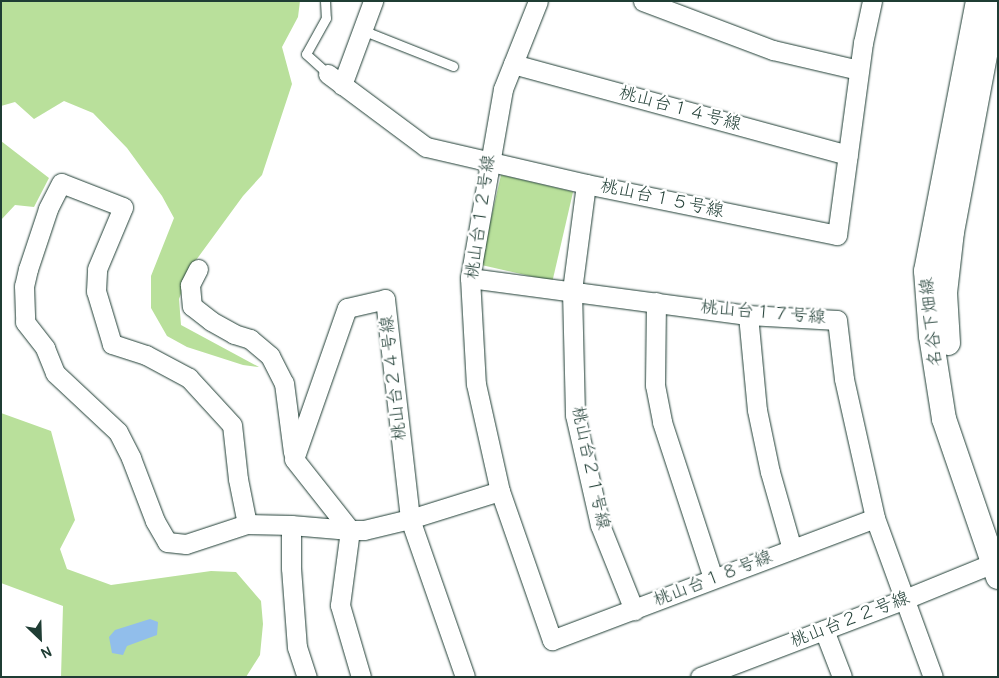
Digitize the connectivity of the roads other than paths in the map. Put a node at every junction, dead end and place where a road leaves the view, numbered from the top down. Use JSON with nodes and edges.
{"nodes":[{"id":1,"x":325,"y":1,"type":"edge"},
{"id":2,"x":373,"y":1,"type":"edge"},
{"id":3,"x":538,"y":1,"type":"edge"},
{"id":4,"x":643,"y":1,"type":"edge"},
{"id":5,"x":872,"y":1,"type":"edge"},
{"id":6,"x":987,"y":2,"type":"edge"},
{"id":7,"x":362,"y":30,"type":"junction"},
{"id":8,"x":513,"y":64,"type":"junction"},
{"id":9,"x":453,"y":66,"type":"dead end"},
{"id":10,"x":859,"y":70,"type":"junction"},
{"id":11,"x":335,"y":80,"type":"junction"},
{"id":12,"x":848,"y":154,"type":"junction"},
{"id":13,"x":489,"y":162,"type":"junction"},
{"id":14,"x":586,"y":184,"type":"junction"},
{"id":15,"x":198,"y":270,"type":"dead end"},
{"id":16,"x":470,"y":278,"type":"junction"},
{"id":17,"x":572,"y":291,"type":"junction"},
{"id":18,"x":656,"y":302,"type":"junction"},
{"id":19,"x":748,"y":315,"type":"junction"},
{"id":20,"x":294,"y":459,"type":"junction"},
{"id":21,"x":500,"y":491,"type":"junction"},
{"id":22,"x":875,"y":518,"type":"junction"},
{"id":23,"x":410,"y":519,"type":"junction"},
{"id":24,"x":247,"y":524,"type":"junction"},
{"id":25,"x":291,"y":525,"type":"junction"},
{"id":26,"x":350,"y":530,"type":"junction"},
{"id":27,"x":998,"y":532,"type":"edge"},
{"id":28,"x":792,"y":549,"type":"junction"},
{"id":29,"x":996,"y":567,"type":"edge"},
{"id":30,"x":713,"y":578,"type":"junction"},
{"id":31,"x":905,"y":599,"type":"junction"},
{"id":32,"x":634,"y":610,"type":"junction"},
{"id":33,"x":824,"y":630,"type":"junction"},
{"id":34,"x":552,"y":640,"type":"joint"},
{"id":35,"x":746,"y":669,"type":"edge"},
{"id":36,"x":307,"y":677,"type":"edge"},
{"id":37,"x":361,"y":677,"type":"edge"},
{"id":38,"x":465,"y":677,"type":"edge"},
{"id":39,"x":700,"y":677,"type":"edge"},
{"id":40,"x":842,"y":677,"type":"edge"},
{"id":41,"x":932,"y":677,"type":"edge"}],
"edges":[{"from":1,"to":11,"type":"lane"},
{"from":2,"to":7,"type":"street"},
{"from":3,"to":8,"type":"street","name":"桃山台１２号線"},
{"from":4,"to":10,"type":"street"},
{"from":5,"to":10,"type":"street"},
{"from":6,"to":27,"type":"street","name":"名谷下畑線"},
{"from":6,"to":29,"type":"street","name":"名谷下畑線"},
{"from":7,"to":9,"type":"lane"},
{"from":7,"to":11,"type":"street"},
{"from":8,"to":12,"type":"street","name":"桃山台１４号線"},
{"from":8,"to":13,"type":"street","name":"桃山台１２号線"},
{"from":10,"to":12,"type":"street"},
{"from":11,"to":13,"type":"street","name":"桃山台１５号線"},
{"from":12,"to":14,"type":"street","name":"桃山台１５号線"},
{"from":13,"to":14,"type":"street","name":"桃山台１５号線"},
{"from":13,"to":16,"type":"street","name":"桃山台１２号線"},
{"from":14,"to":17,"type":"street","name":"桃山台２１号線"},
{"from":15,"to":20,"type":"street"},
{"from":16,"to":17,"type":"street","name":"桃山台１７号線"},
{"from":16,"to":21,"type":"street","name":"桃山台１２号線"},
{"from":17,"to":18,"type":"street","name":"桃山台１７号線"},
{"from":17,"to":32,"type":"street","name":"桃山台２１号線"},
{"from":18,"to":19,"type":"street","name":"桃山台１７号線"},
{"from":18,"to":30,"type":"street"},
{"from":19,"to":22,"type":"street","name":"桃山台１７号線"},
{"from":19,"to":28,"type":"street"},
{"from":20,"to":23,"type":"street","name":"桃山台２４号線"},
{"from":20,"to":26,"type":"street"},
{"from":21,"to":23,"type":"street"},
{"from":21,"to":34,"type":"street","name":"桃山台１２号線"},
{"from":22,"to":28,"type":"street","name":"桃山台１８号線"},
{"from":22,"to":31,"type":"street","name":"桃山台１７号線"},
{"from":23,"to":26,"type":"street"},
{"from":23,"to":38,"type":"street","name":"桃山台２４号線"},
{"from":24,"to":24,"type":"street"},
{"from":24,"to":25,"type":"street"},
{"from":25,"to":26,"type":"street"},
{"from":25,"to":36,"type":"street"},
{"from":26,"to":37,"type":"street"},
{"from":28,"to":30,"type":"street","name":"桃山台１８号線"},
{"from":29,"to":31,"type":"street","name":"桃山台２２号線"},
{"from":30,"to":32,"type":"street","name":"桃山台１８号線"},
{"from":31,"to":33,"type":"street","name":"桃山台２２号線"},
{"from":31,"to":41,"type":"street","name":"桃山台１７号線"},
{"from":32,"to":34,"type":"street","name":"桃山台１８号線"},
{"from":33,"to":35,"type":"street","name":"桃山台２２号線"},
{"from":33,"to":40,"type":"street"},
{"from":35,"to":39,"type":"street","name":"桃山台２２号線"}]}
